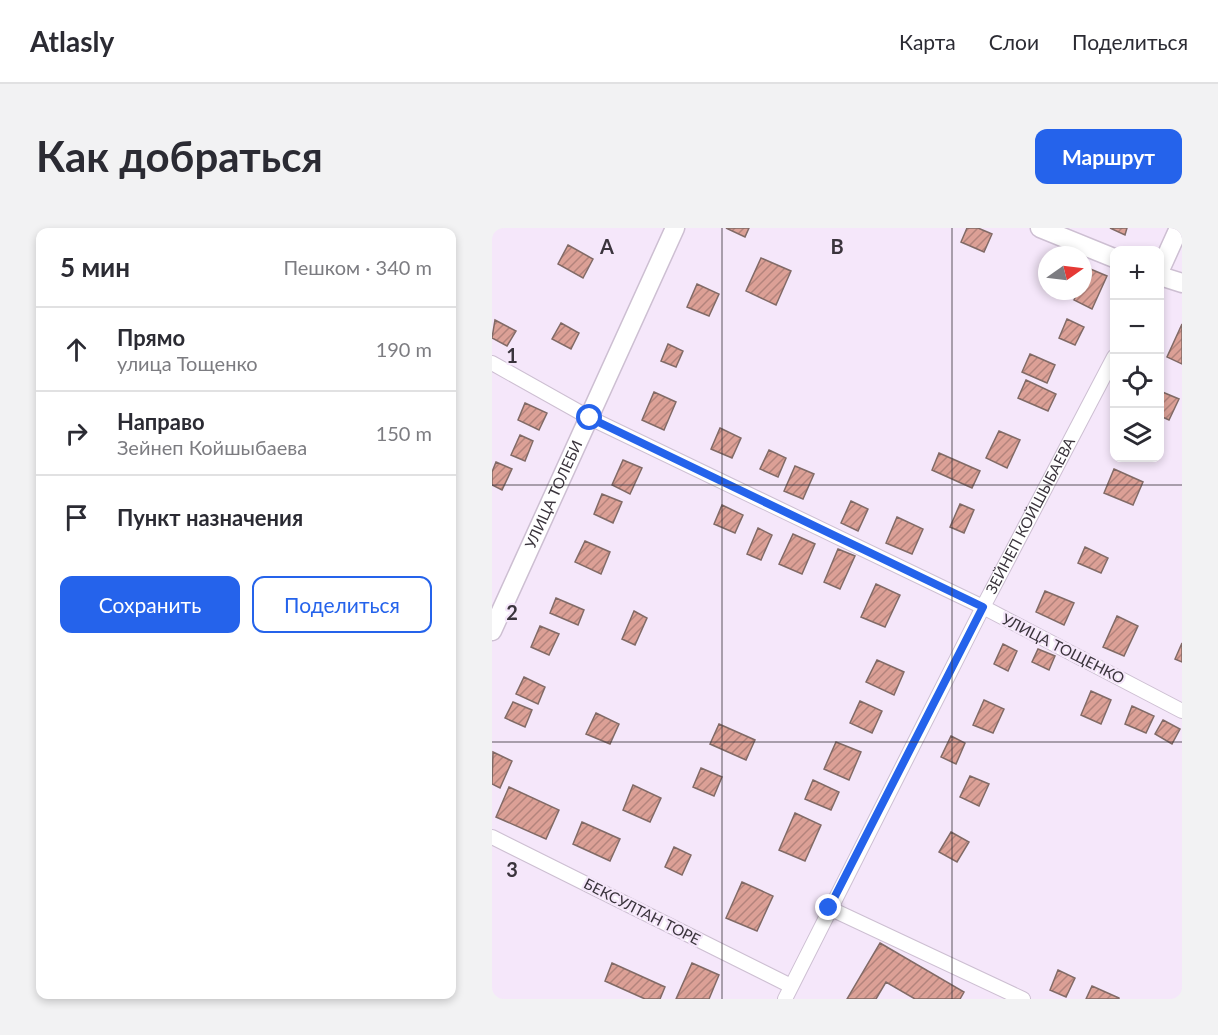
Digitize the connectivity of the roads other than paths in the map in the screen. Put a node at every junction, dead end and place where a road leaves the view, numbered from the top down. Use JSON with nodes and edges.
{"nodes":[{"id":1,"x":675,"y":228,"type":"edge"},
{"id":2,"x":1040,"y":228,"type":"edge"},
{"id":3,"x":1179,"y":228,"type":"edge"},
{"id":4,"x":1110,"y":256,"type":"edge"},
{"id":5,"x":1164,"y":261,"type":"edge"},
{"id":6,"x":1164,"y":277,"type":"edge"},
{"id":7,"x":1182,"y":283,"type":"edge"},
{"id":8,"x":492,"y":363,"type":"edge"},
{"id":9,"x":1110,"y":365,"type":"edge"},
{"id":10,"x":590,"y":418,"type":"junction"},
{"id":11,"x":983,"y":607,"type":"junction"},
{"id":12,"x":492,"y":631,"type":"edge"},
{"id":13,"x":1182,"y":711,"type":"edge"},
{"id":14,"x":492,"y":837,"type":"edge"},
{"id":15,"x":829,"y":908,"type":"junction"},
{"id":16,"x":788,"y":993,"type":"edge"},
{"id":17,"x":1023,"y":999,"type":"edge"}],
"edges":[{"from":1,"to":10,"type":"street","name":"УЛИЦА ТОЛЕБИ"},
{"from":2,"to":4,"type":"street"},
{"from":3,"to":5,"type":"street"},
{"from":6,"to":7,"type":"street"},
{"from":8,"to":10,"type":"street","name":"УЛИЦА ТОЩЕНКО"},
{"from":9,"to":11,"type":"street","name":"ЗЕЙНЕП КОЙШЫБАЕВА"},
{"from":10,"to":11,"type":"street","name":"УЛИЦА ТОЩЕНКО"},
{"from":10,"to":12,"type":"street","name":"УЛИЦА ТОЛЕБИ"},
{"from":11,"to":13,"type":"street","name":"УЛИЦА ТОЩЕНКО"},
{"from":11,"to":15,"type":"street","name":"ЗЕЙНЕП КОЙШЫБАЕВА"},
{"from":14,"to":16,"type":"street","name":"БЕКСУЛТАН ТОРЕ"},
{"from":15,"to":16,"type":"street","name":"ЗЕЙНЕП КОЙШЫБАЕВА"},
{"from":15,"to":17,"type":"street"}]}
